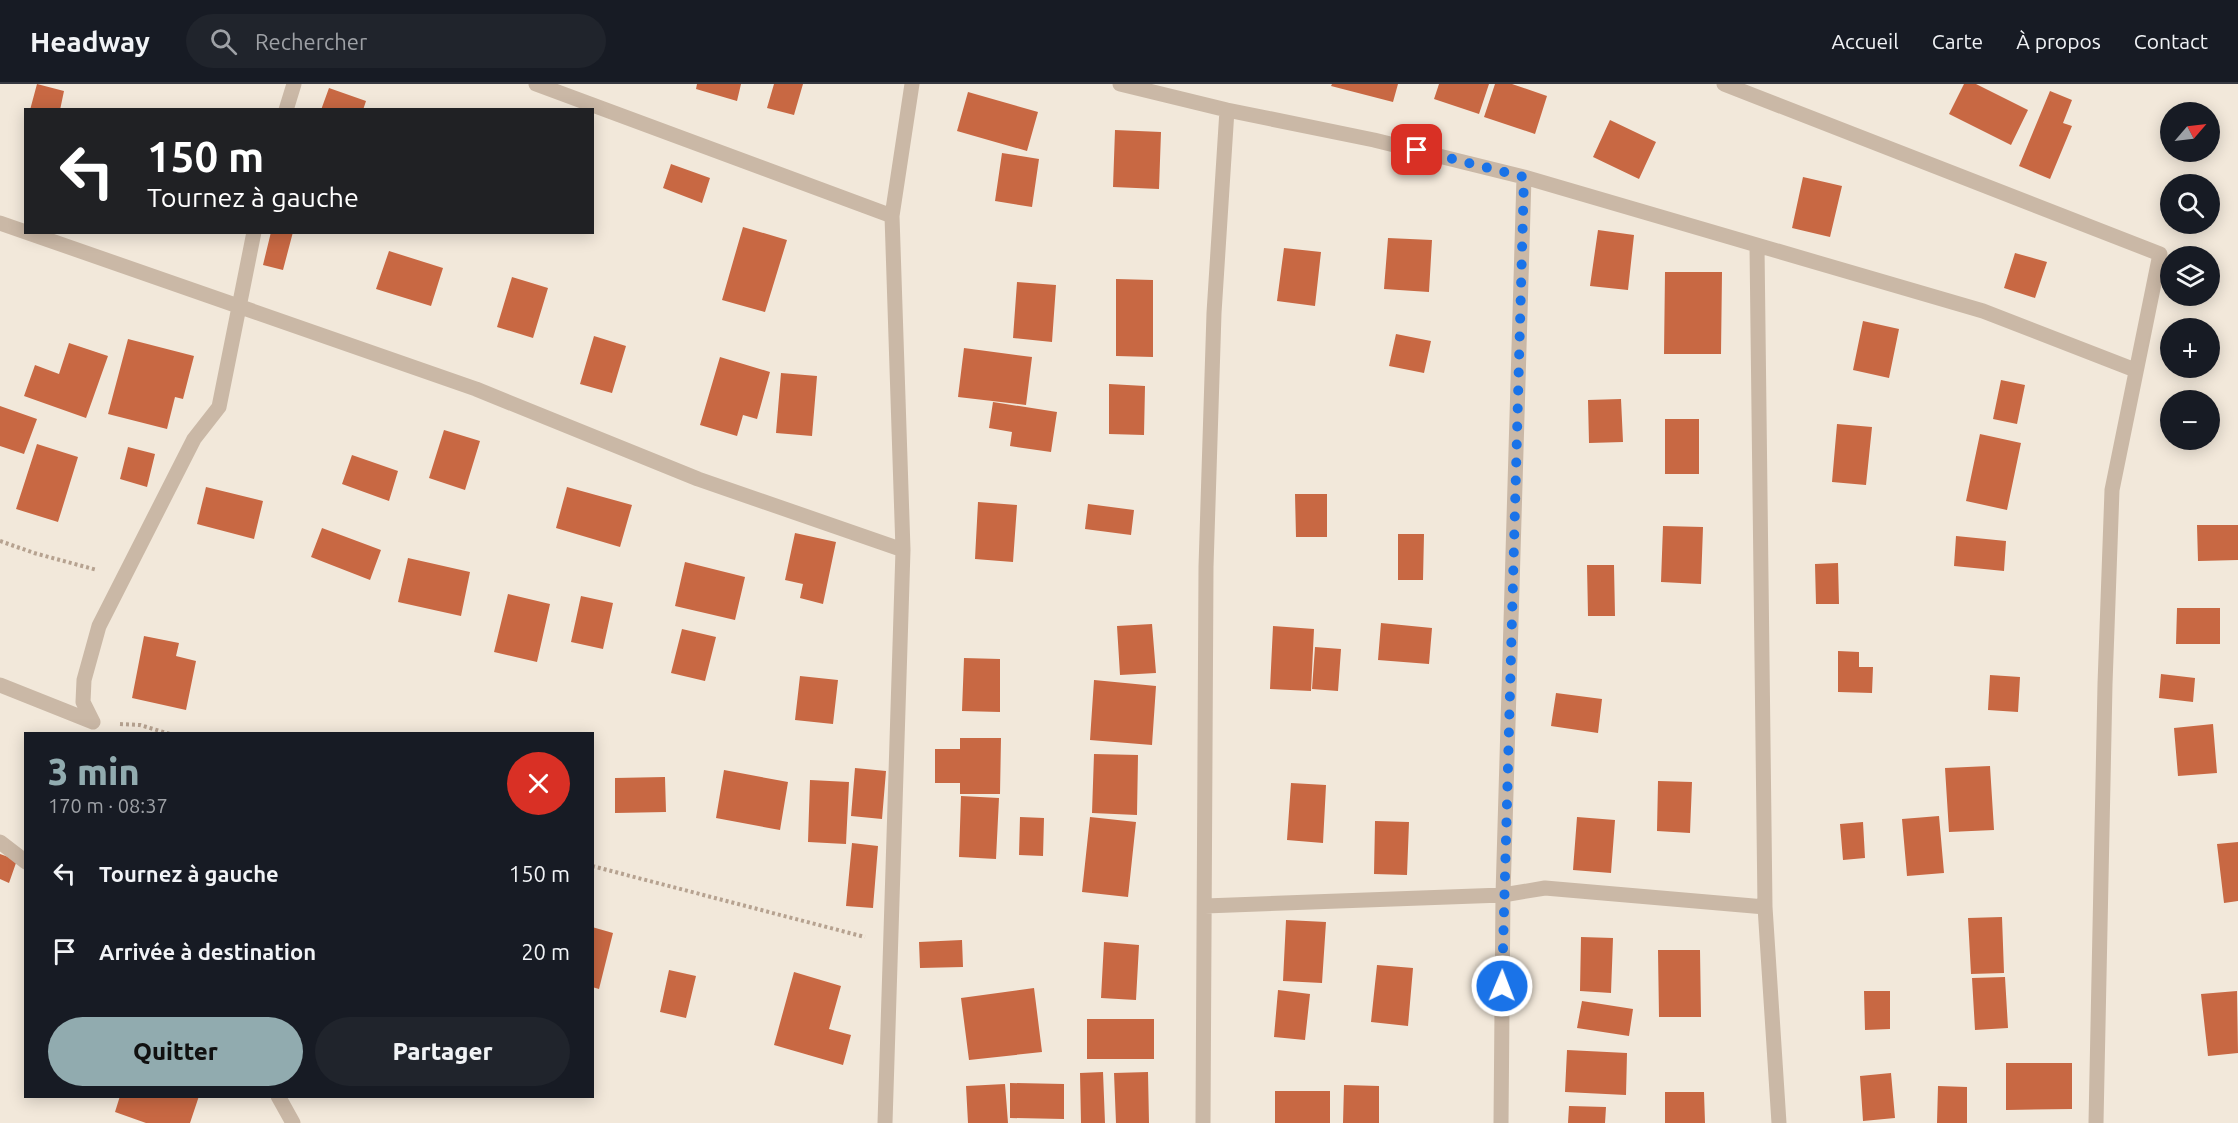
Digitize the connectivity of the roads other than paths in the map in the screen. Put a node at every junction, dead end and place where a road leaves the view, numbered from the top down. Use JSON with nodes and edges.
{"nodes":[{"id":1,"x":294,"y":84,"type":"edge"},
{"id":2,"x":536,"y":84,"type":"edge"},
{"id":3,"x":912,"y":84,"type":"edge"},
{"id":4,"x":1120,"y":84,"type":"edge"},
{"id":5,"x":1730,"y":85,"type":"edge"},
{"id":6,"x":287,"y":108,"type":"edge"},
{"id":7,"x":1227,"y":110,"type":"junction"},
{"id":8,"x":1524,"y":177,"type":"junction"},
{"id":9,"x":892,"y":216,"type":"junction"},
{"id":10,"x":0,"y":223,"type":"edge"},
{"id":11,"x":24,"y":231,"type":"edge"},
{"id":12,"x":32,"y":234,"type":"edge"},
{"id":13,"x":254,"y":234,"type":"edge"},
{"id":14,"x":1757,"y":246,"type":"junction"},
{"id":15,"x":238,"y":306,"type":"junction"},
{"id":16,"x":2135,"y":370,"type":"junction"},
{"id":17,"x":903,"y":550,"type":"junction"},
{"id":18,"x":0,"y":685,"type":"edge"},
{"id":19,"x":0,"y":842,"type":"edge"},
{"id":20,"x":24,"y":860,"type":"edge"},
{"id":21,"x":1503,"y":895,"type":"junction"},
{"id":22,"x":1205,"y":906,"type":"junction"},
{"id":23,"x":1765,"y":907,"type":"junction"},
{"id":24,"x":279,"y":1098,"type":"edge"},
{"id":25,"x":293,"y":1123,"type":"edge"},
{"id":26,"x":885,"y":1123,"type":"edge"},
{"id":27,"x":1203,"y":1123,"type":"edge"},
{"id":28,"x":1501,"y":1123,"type":"edge"},
{"id":29,"x":1779,"y":1123,"type":"edge"},
{"id":30,"x":2096,"y":1123,"type":"edge"}],
"edges":[{"from":1,"to":6,"type":"street"},
{"from":2,"to":9,"type":"street"},
{"from":3,"to":9,"type":"street"},
{"from":4,"to":7,"type":"street"},
{"from":5,"to":16,"type":"street"},
{"from":7,"to":8,"type":"street"},
{"from":7,"to":22,"type":"street"},
{"from":8,"to":14,"type":"street"},
{"from":8,"to":21,"type":"street"},
{"from":9,"to":17,"type":"street"},
{"from":10,"to":11,"type":"street"},
{"from":12,"to":15,"type":"street"},
{"from":13,"to":15,"type":"street"},
{"from":14,"to":16,"type":"street"},
{"from":14,"to":23,"type":"street"},
{"from":15,"to":17,"type":"street"},
{"from":15,"to":18,"type":"street"},
{"from":16,"to":30,"type":"street"},
{"from":17,"to":26,"type":"street"},
{"from":19,"to":20,"type":"street"},
{"from":21,"to":22,"type":"street"},
{"from":21,"to":23,"type":"street"},
{"from":21,"to":28,"type":"street"},
{"from":22,"to":27,"type":"street"},
{"from":23,"to":29,"type":"street"},
{"from":24,"to":25,"type":"street"}]}
